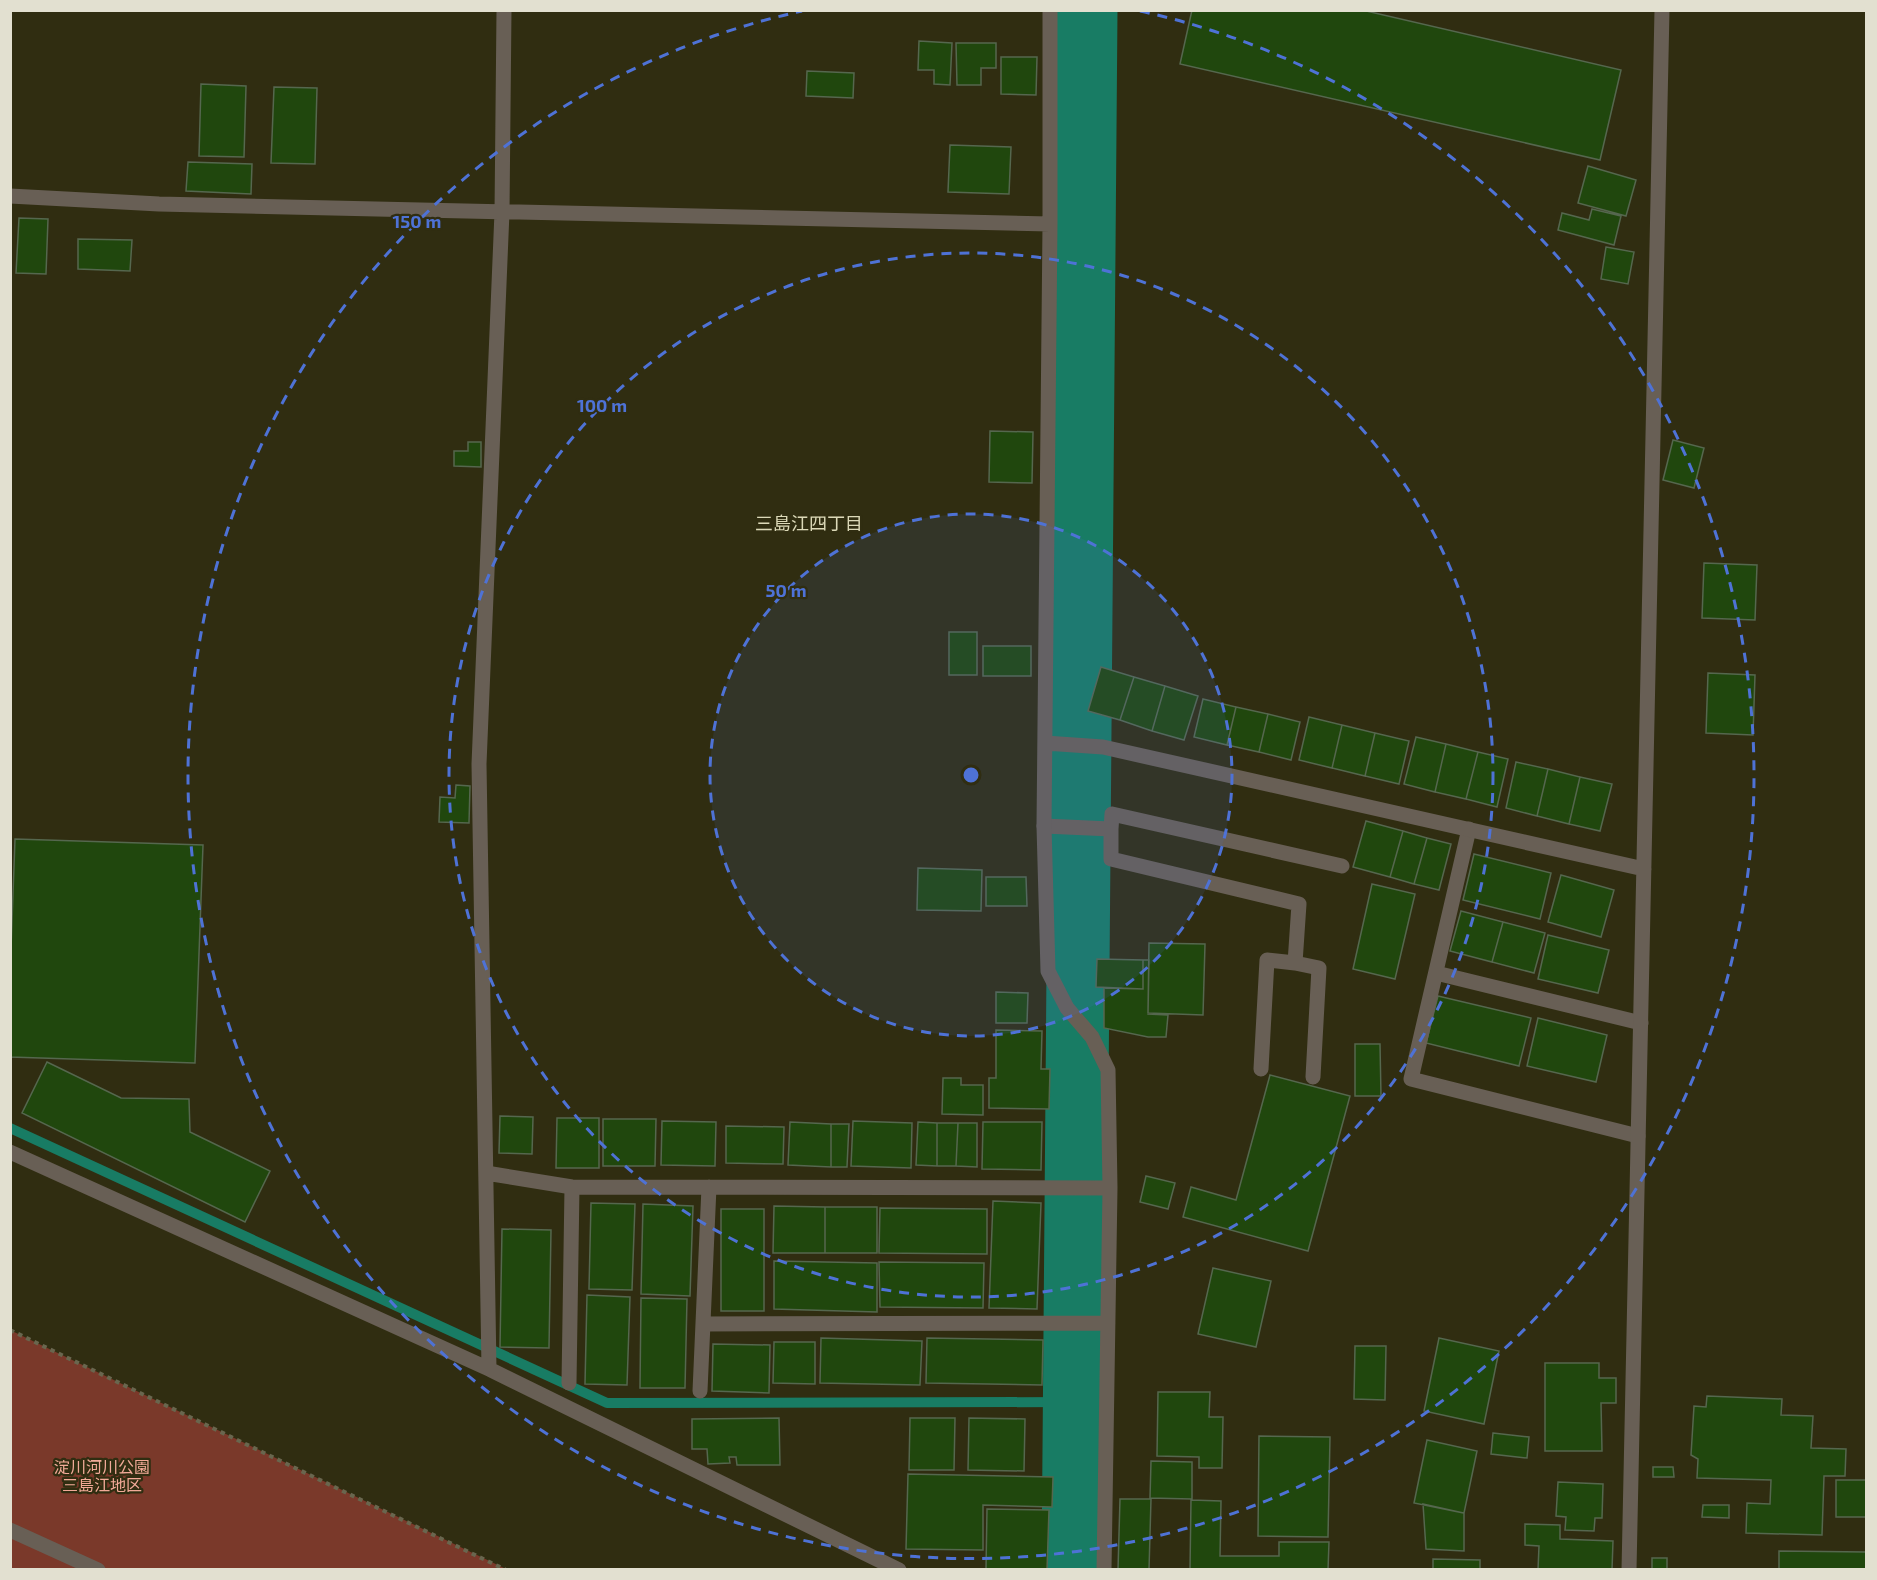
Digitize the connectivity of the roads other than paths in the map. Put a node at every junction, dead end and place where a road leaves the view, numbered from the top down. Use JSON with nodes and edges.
{"nodes":[{"id":1,"x":504,"y":10,"type":"edge"},
{"id":2,"x":1050,"y":10,"type":"edge"},
{"id":3,"x":1662,"y":10,"type":"edge"},
{"id":4,"x":10,"y":196,"type":"edge"},
{"id":5,"x":502,"y":212,"type":"junction"},
{"id":6,"x":1050,"y":224,"type":"junction"},
{"id":7,"x":1045,"y":743,"type":"junction"},
{"id":8,"x":1044,"y":826,"type":"junction"},
{"id":9,"x":1111,"y":829,"type":"junction"},
{"id":10,"x":1469,"y":829,"type":"junction"},
{"id":11,"x":1342,"y":866,"type":"dead end"},
{"id":12,"x":1644,"y":869,"type":"junction"},
{"id":13,"x":1295,"y":963,"type":"junction"},
{"id":14,"x":1436,"y":973,"type":"junction"},
{"id":15,"x":1641,"y":1023,"type":"junction"},
{"id":16,"x":1261,"y":1068,"type":"dead end"},
{"id":17,"x":1313,"y":1077,"type":"dead end"},
{"id":18,"x":1638,"y":1136,"type":"junction"},
{"id":19,"x":10,"y":1152,"type":"edge"},
{"id":20,"x":486,"y":1173,"type":"junction"},
{"id":21,"x":572,"y":1186,"type":"junction"},
{"id":22,"x":709,"y":1187,"type":"junction"},
{"id":23,"x":1110,"y":1188,"type":"junction"},
{"id":24,"x":1108,"y":1323,"type":"junction"},
{"id":25,"x":703,"y":1324,"type":"junction"},
{"id":26,"x":489,"y":1369,"type":"junction"},
{"id":27,"x":570,"y":1383,"type":"dead end"},
{"id":28,"x":700,"y":1391,"type":"dead end"},
{"id":29,"x":10,"y":1530,"type":"edge"},
{"id":30,"x":98,"y":1569,"type":"edge"},
{"id":31,"x":899,"y":1569,"type":"edge"},
{"id":32,"x":1104,"y":1569,"type":"edge"},
{"id":33,"x":1629,"y":1569,"type":"edge"}],
"edges":[{"from":1,"to":5,"type":"street"},
{"from":2,"to":6,"type":"street"},
{"from":3,"to":12,"type":"street"},
{"from":4,"to":5,"type":"street"},
{"from":5,"to":6,"type":"street"},
{"from":5,"to":20,"type":"street"},
{"from":6,"to":7,"type":"street"},
{"from":7,"to":8,"type":"street"},
{"from":7,"to":10,"type":"street"},
{"from":8,"to":9,"type":"street"},
{"from":8,"to":23,"type":"street"},
{"from":9,"to":11,"type":"street"},
{"from":9,"to":13,"type":"street"},
{"from":10,"to":12,"type":"street"},
{"from":10,"to":14,"type":"street"},
{"from":12,"to":15,"type":"street"},
{"from":13,"to":16,"type":"street"},
{"from":13,"to":17,"type":"street"},
{"from":14,"to":15,"type":"street"},
{"from":14,"to":18,"type":"street"},
{"from":15,"to":18,"type":"street"},
{"from":18,"to":33,"type":"street"},
{"from":19,"to":26,"type":"street"},
{"from":20,"to":21,"type":"street"},
{"from":20,"to":26,"type":"street"},
{"from":21,"to":22,"type":"street"},
{"from":21,"to":27,"type":"street"},
{"from":22,"to":23,"type":"street"},
{"from":22,"to":25,"type":"street"},
{"from":23,"to":24,"type":"street"},
{"from":24,"to":25,"type":"street"},
{"from":24,"to":32,"type":"street"},
{"from":25,"to":28,"type":"street"},
{"from":26,"to":31,"type":"street"},
{"from":29,"to":30,"type":"street"}]}
